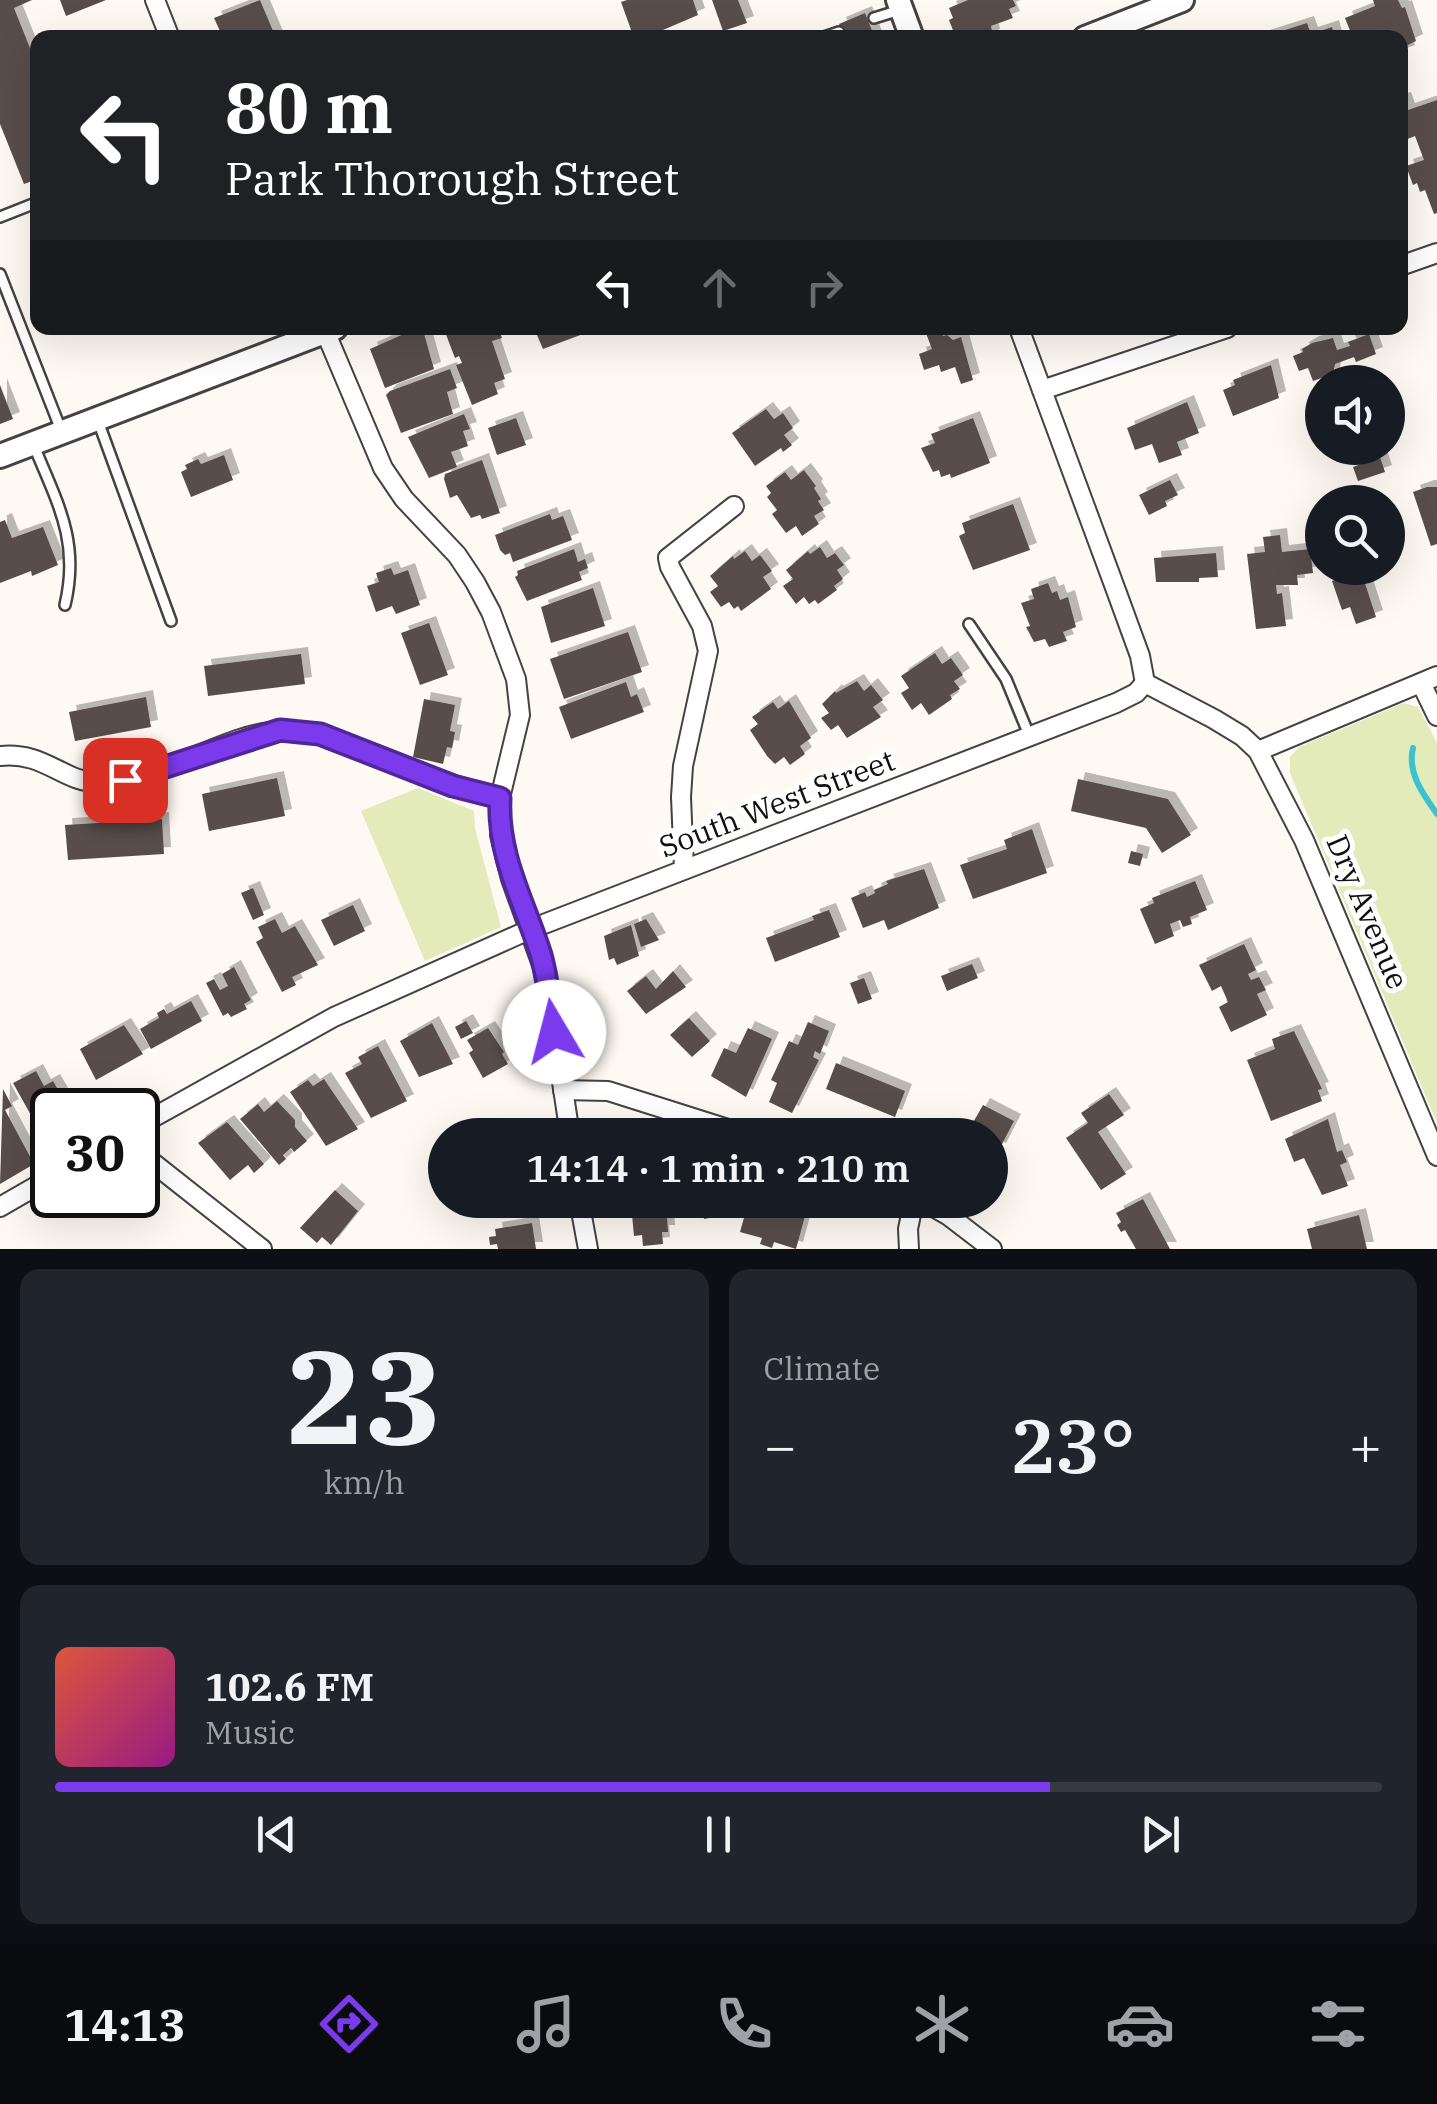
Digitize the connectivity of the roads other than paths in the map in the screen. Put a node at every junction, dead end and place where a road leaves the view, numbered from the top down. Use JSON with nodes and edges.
{"nodes":[{"id":1,"x":155,"y":0,"type":"edge"},
{"id":2,"x":1182,"y":0,"type":"edge"},
{"id":3,"x":900,"y":4,"type":"edge"},
{"id":4,"x":874,"y":18,"type":"dead end"},
{"id":5,"x":167,"y":30,"type":"edge"},
{"id":6,"x":909,"y":30,"type":"edge"},
{"id":7,"x":1105,"y":30,"type":"edge"},
{"id":8,"x":30,"y":205,"type":"edge"},
{"id":9,"x":0,"y":217,"type":"edge"},
{"id":10,"x":1437,"y":253,"type":"edge"},
{"id":11,"x":1408,"y":263,"type":"edge"},
{"id":12,"x":0,"y":274,"type":"edge"},
{"id":13,"x":332,"y":335,"type":"edge"},
{"id":14,"x":1022,"y":335,"type":"edge"},
{"id":15,"x":1205,"y":335,"type":"edge"},
{"id":16,"x":288,"y":336,"type":"edge"},
{"id":17,"x":1042,"y":390,"type":"junction"},
{"id":18,"x":97,"y":419,"type":"junction"},
{"id":19,"x":62,"y":432,"type":"junction"},
{"id":20,"x":33,"y":444,"type":"junction"},
{"id":21,"x":0,"y":456,"type":"edge"},
{"id":22,"x":734,"y":506,"type":"dead end"},
{"id":23,"x":65,"y":605,"type":"dead end"},
{"id":24,"x":172,"y":621,"type":"dead end"},
{"id":25,"x":969,"y":624,"type":"dead end"},
{"id":26,"x":1429,"y":679,"type":"edge"},
{"id":27,"x":1145,"y":683,"type":"junction"},
{"id":28,"x":1437,"y":716,"type":"edge"},
{"id":29,"x":1030,"y":736,"type":"junction"},
{"id":30,"x":1258,"y":751,"type":"junction"},
{"id":31,"x":0,"y":756,"type":"edge"},
{"id":32,"x":500,"y":798,"type":"junction"},
{"id":33,"x":684,"y":869,"type":"junction"},
{"id":34,"x":532,"y":930,"type":"junction"},
{"id":35,"x":563,"y":1090,"type":"junction"},
{"id":36,"x":160,"y":1114,"type":"edge"},
{"id":37,"x":567,"y":1118,"type":"edge"},
{"id":38,"x":693,"y":1118,"type":"edge"},
{"id":39,"x":1437,"y":1156,"type":"edge"},
{"id":40,"x":160,"y":1168,"type":"edge"},
{"id":41,"x":30,"y":1190,"type":"edge"},
{"id":42,"x":0,"y":1208,"type":"edge"},
{"id":43,"x":582,"y":1218,"type":"edge"},
{"id":44,"x":910,"y":1218,"type":"edge"},
{"id":45,"x":953,"y":1218,"type":"edge"},
{"id":46,"x":262,"y":1249,"type":"edge"},
{"id":47,"x":588,"y":1249,"type":"edge"},
{"id":48,"x":909,"y":1249,"type":"edge"},
{"id":49,"x":992,"y":1249,"type":"edge"}],
"edges":[{"from":1,"to":5,"type":"street"},
{"from":2,"to":7,"type":"street"},
{"from":3,"to":4,"type":"lane"},
{"from":3,"to":6,"type":"street"},
{"from":8,"to":9,"type":"lane"},
{"from":10,"to":11,"type":"street"},
{"from":12,"to":19,"type":"lane"},
{"from":13,"to":32,"type":"street"},
{"from":14,"to":17,"type":"street"},
{"from":15,"to":17,"type":"street"},
{"from":16,"to":18,"type":"street"},
{"from":17,"to":27,"type":"street"},
{"from":18,"to":19,"type":"street"},
{"from":18,"to":24,"type":"lane"},
{"from":19,"to":20,"type":"street"},
{"from":20,"to":21,"type":"street"},
{"from":20,"to":23,"type":"lane"},
{"from":22,"to":33,"type":"street"},
{"from":25,"to":29,"type":"lane"},
{"from":26,"to":28,"type":"street"},
{"from":26,"to":30,"type":"street"},
{"from":27,"to":29,"type":"street","name":"South West Street"},
{"from":27,"to":30,"type":"street"},
{"from":29,"to":33,"type":"street","name":"South West Street"},
{"from":30,"to":39,"type":"street","name":"Dry Avenue"},
{"from":31,"to":32,"type":"street"},
{"from":32,"to":34,"type":"street"},
{"from":33,"to":34,"type":"street","name":"South West Street"},
{"from":34,"to":35,"type":"street"},
{"from":34,"to":36,"type":"street","name":"South West Street"},
{"from":35,"to":37,"type":"street"},
{"from":35,"to":38,"type":"street"},
{"from":40,"to":46,"type":"street"},
{"from":41,"to":42,"type":"street"},
{"from":43,"to":47,"type":"street"},
{"from":44,"to":48,"type":"street"},
{"from":45,"to":49,"type":"street"}]}
